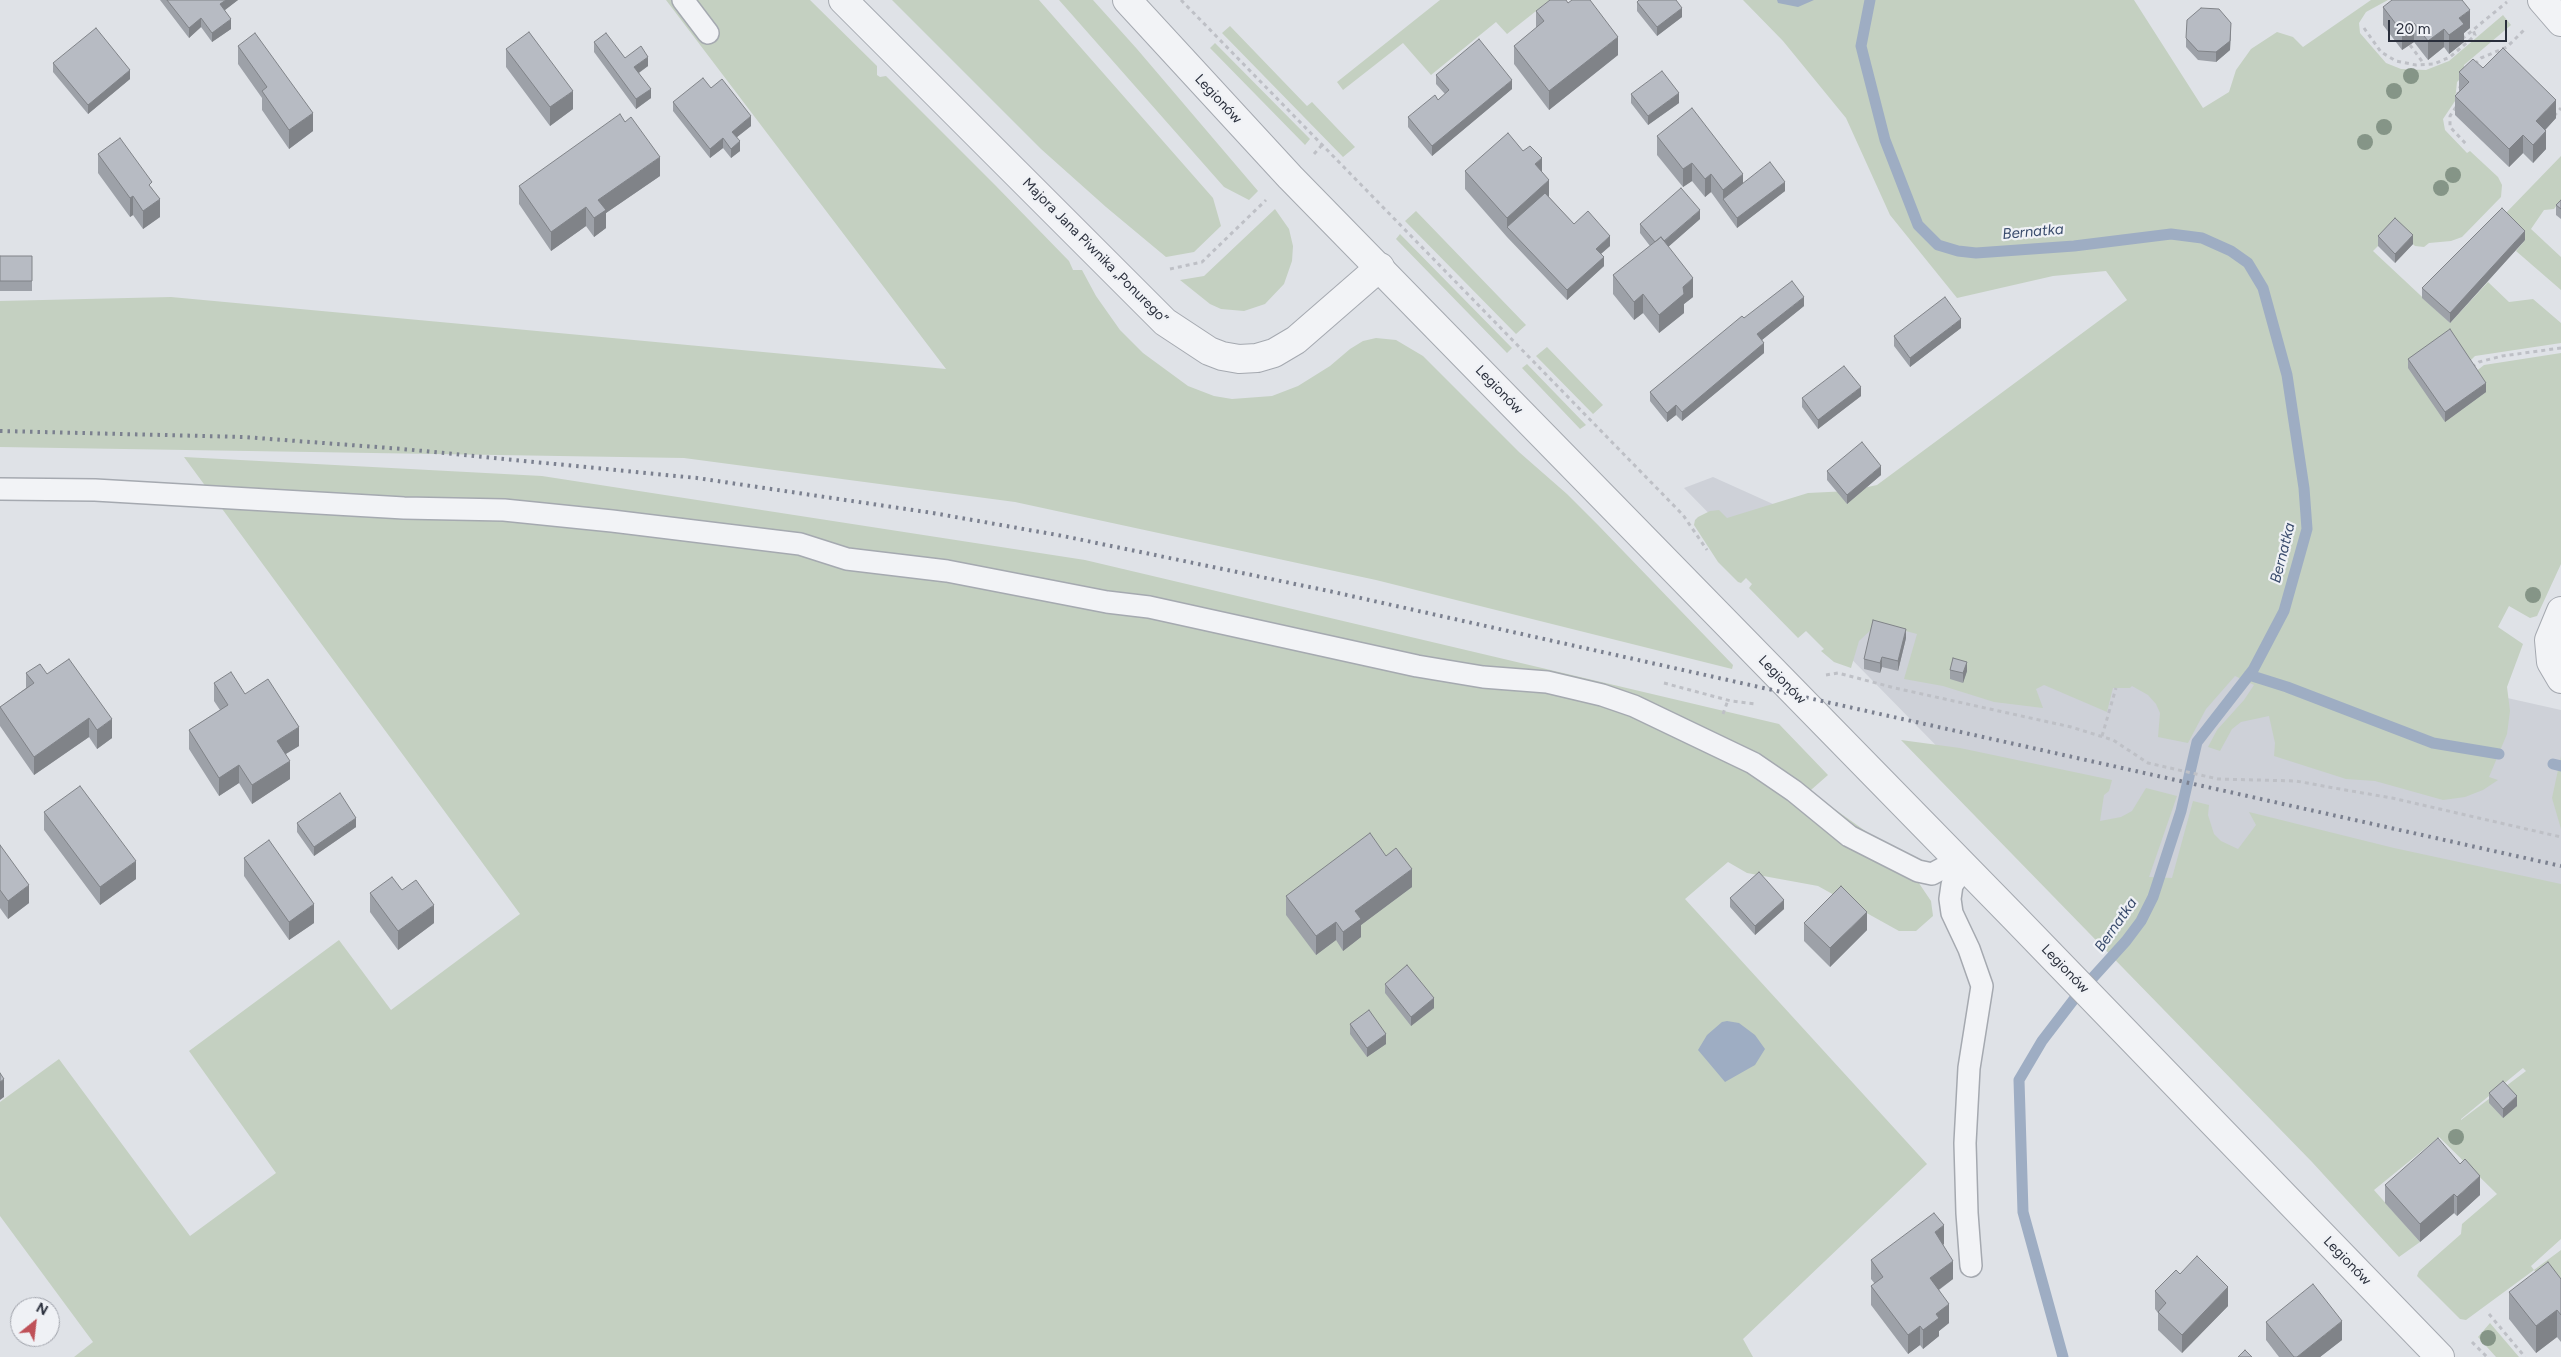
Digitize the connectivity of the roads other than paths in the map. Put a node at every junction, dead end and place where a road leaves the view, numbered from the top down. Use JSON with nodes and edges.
{"nodes":[{"id":1,"x":683,"y":0,"type":"edge"},
{"id":2,"x":843,"y":0,"type":"edge"},
{"id":3,"x":1127,"y":0,"type":"edge"},
{"id":4,"x":2542,"y":0,"type":"edge"},
{"id":5,"x":2561,"y":22,"type":"edge"},
{"id":6,"x":708,"y":33,"type":"dead end"},
{"id":7,"x":1380,"y":267,"type":"junction"},
{"id":8,"x":0,"y":489,"type":"edge"},
{"id":9,"x":2560,"y":612,"type":"edge"},
{"id":10,"x":2561,"y":679,"type":"edge"},
{"id":11,"x":1962,"y":864,"type":"junction"},
{"id":12,"x":1971,"y":1266,"type":"dead end"},
{"id":13,"x":2440,"y":1357,"type":"edge"}],
"edges":[{"from":1,"to":6,"type":"lane"},
{"from":2,"to":7,"type":"street","name":"Majora Jana Piwnika „Ponurego”"},
{"from":3,"to":7,"type":"street","name":"Legionów"},
{"from":4,"to":5,"type":"street"},
{"from":7,"to":11,"type":"street","name":"Legionów"},
{"from":8,"to":11,"type":"lane"},
{"from":9,"to":10,"type":"street"},
{"from":11,"to":12,"type":"lane"},
{"from":11,"to":13,"type":"street","name":"Legionów"}]}
